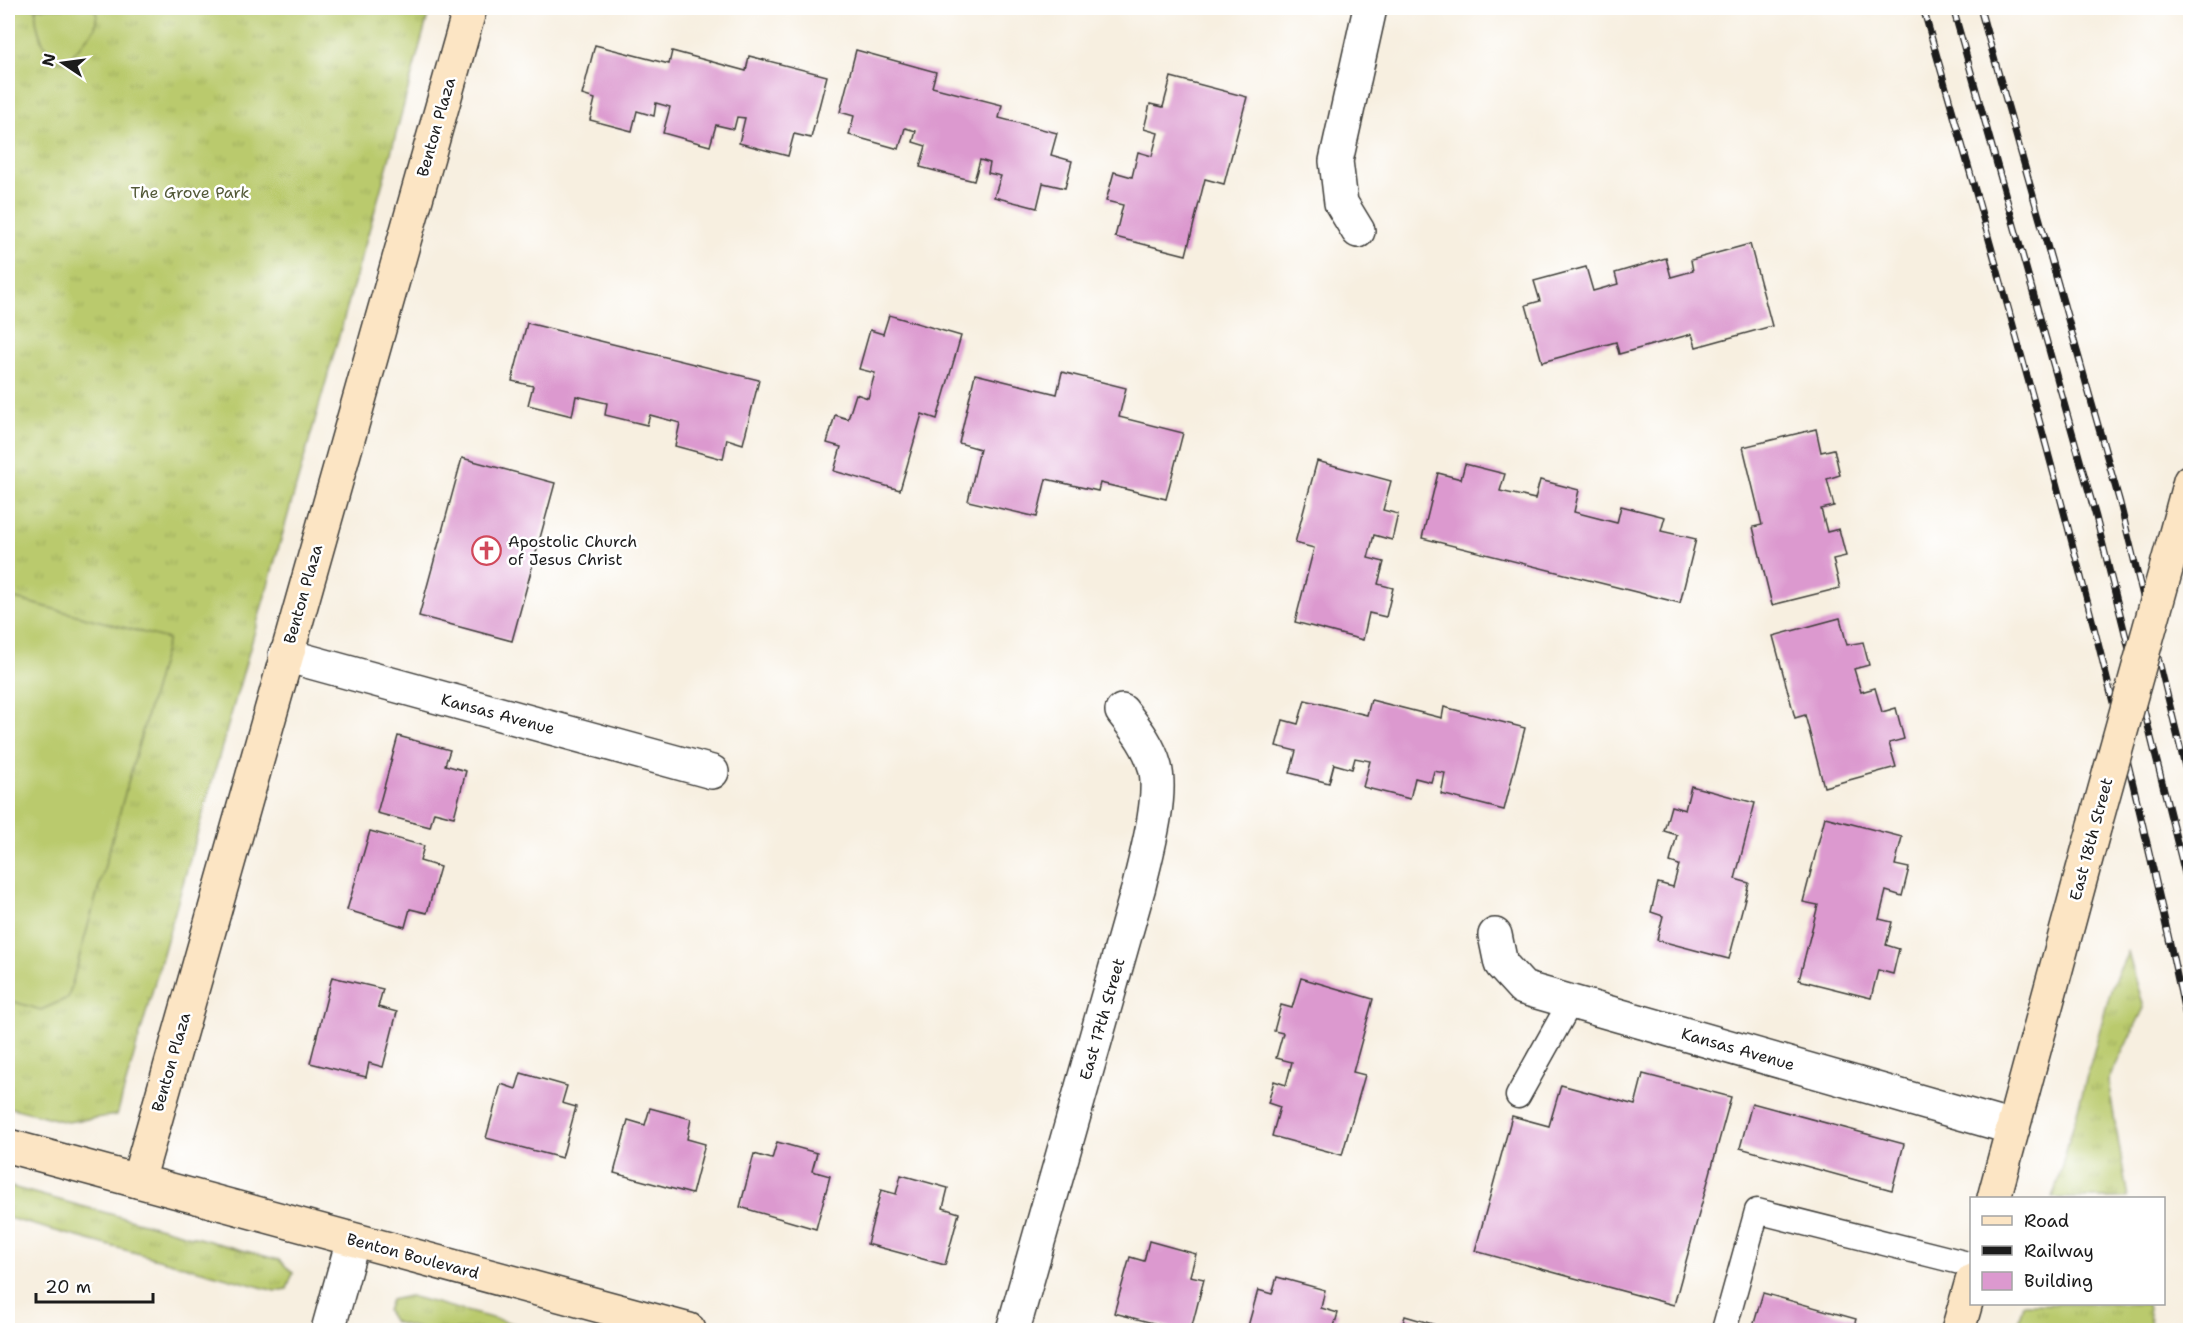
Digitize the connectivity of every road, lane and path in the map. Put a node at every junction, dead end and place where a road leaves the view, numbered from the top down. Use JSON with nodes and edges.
{"nodes":[{"id":1,"x":470,"y":8,"type":"edge"},
{"id":2,"x":1370,"y":8,"type":"edge"},
{"id":3,"x":1358,"y":231,"type":"dead end"},
{"id":4,"x":2190,"y":481,"type":"edge"},
{"id":5,"x":285,"y":655,"type":"junction"},
{"id":6,"x":1122,"y":711,"type":"dead end"},
{"id":7,"x":711,"y":772,"type":"dead end"},
{"id":8,"x":1495,"y":935,"type":"dead end"},
{"id":9,"x":1571,"y":1001,"type":"junction"},
{"id":10,"x":1518,"y":1096,"type":"dead end"},
{"id":11,"x":2013,"y":1128,"type":"junction"},
{"id":12,"x":8,"y":1146,"type":"edge"},
{"id":13,"x":138,"y":1181,"type":"junction"},
{"id":14,"x":1994,"y":1197,"type":"edge"},
{"id":15,"x":353,"y":1240,"type":"junction"},
{"id":16,"x":1970,"y":1265,"type":"edge"},
{"id":17,"x":1970,"y":1285,"type":"edge"},
{"id":18,"x":328,"y":1330,"type":"edge"},
{"id":19,"x":689,"y":1330,"type":"edge"},
{"id":20,"x":1013,"y":1330,"type":"edge"},
{"id":21,"x":1724,"y":1330,"type":"edge"},
{"id":22,"x":1958,"y":1330,"type":"edge"}],
"edges":[{"from":1,"to":5,"type":"street","name":"Benton Plaza"},
{"from":2,"to":3,"type":"street"},
{"from":4,"to":11,"type":"street","name":"East 18th Street","bridge":true},
{"from":5,"to":7,"type":"street","name":"Kansas Avenue"},
{"from":5,"to":13,"type":"street","name":"Benton Plaza"},
{"from":6,"to":20,"type":"street","name":"East 17th Street"},
{"from":8,"to":9,"type":"street","name":"Kansas Avenue"},
{"from":9,"to":10,"type":"lane"},
{"from":9,"to":11,"type":"street","name":"Kansas Avenue"},
{"from":11,"to":14,"type":"street","name":"East 18th Street"},
{"from":12,"to":13,"type":"street","name":"Benton Boulevard"},
{"from":13,"to":15,"type":"street","name":"Benton Boulevard"},
{"from":15,"to":18,"type":"street"},
{"from":15,"to":19,"type":"street","name":"Benton Boulevard"},
{"from":16,"to":21,"type":"lane"},
{"from":17,"to":22,"type":"street"}]}
